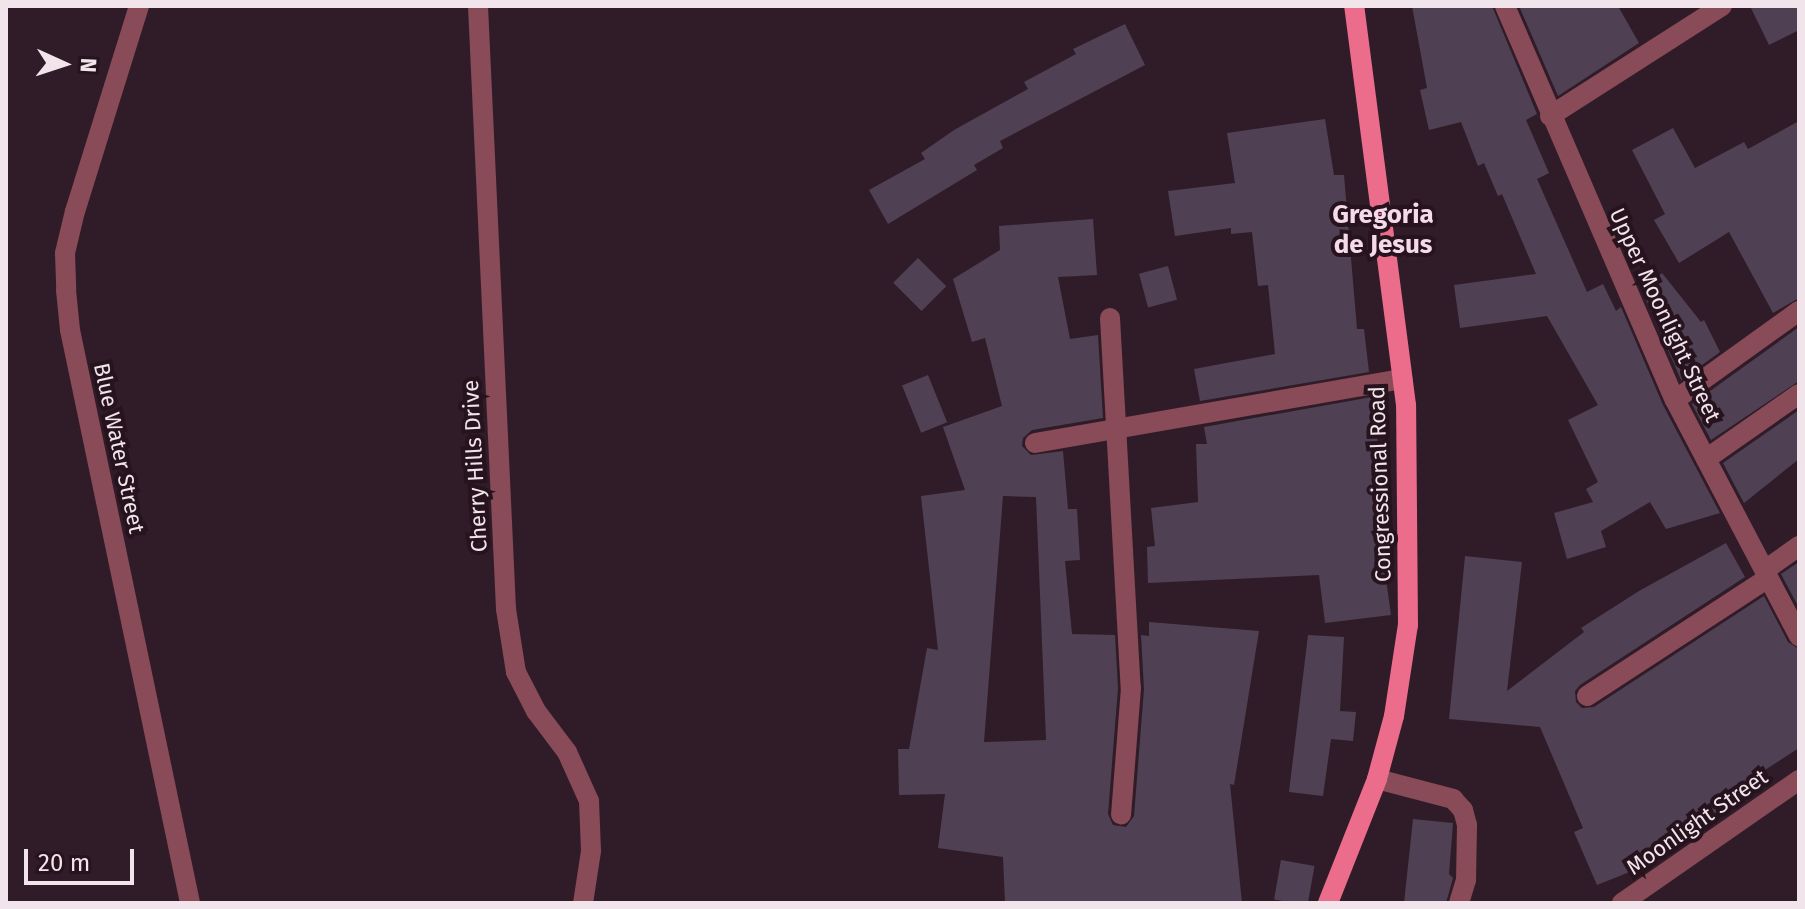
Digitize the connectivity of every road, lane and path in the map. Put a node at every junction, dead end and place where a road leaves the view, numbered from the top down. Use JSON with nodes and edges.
{"nodes":[{"id":1,"x":139,"y":6,"type":"edge"},
{"id":2,"x":478,"y":6,"type":"edge"},
{"id":3,"x":1354,"y":6,"type":"edge"},
{"id":4,"x":1505,"y":6,"type":"edge"},
{"id":5,"x":1722,"y":6,"type":"edge"},
{"id":6,"x":1550,"y":116,"type":"junction"},
{"id":7,"x":1799,"y":311,"type":"edge"},
{"id":8,"x":1110,"y":318,"type":"dead end"},
{"id":9,"x":1402,"y":379,"type":"junction"},
{"id":10,"x":1799,"y":394,"type":"edge"},
{"id":11,"x":1675,"y":400,"type":"junction"},
{"id":12,"x":1115,"y":429,"type":"junction"},
{"id":13,"x":1035,"y":443,"type":"dead end"},
{"id":14,"x":1706,"y":459,"type":"junction"},
{"id":15,"x":1799,"y":546,"type":"edge"},
{"id":16,"x":1767,"y":574,"type":"junction"},
{"id":17,"x":1799,"y":636,"type":"edge"},
{"id":18,"x":1587,"y":696,"type":"dead end"},
{"id":19,"x":1377,"y":779,"type":"junction"},
{"id":20,"x":1799,"y":780,"type":"edge"},
{"id":21,"x":1121,"y":815,"type":"dead end"},
{"id":22,"x":190,"y":903,"type":"edge"},
{"id":23,"x":583,"y":903,"type":"edge"},
{"id":24,"x":1328,"y":903,"type":"edge"},
{"id":25,"x":1459,"y":903,"type":"edge"},
{"id":26,"x":1622,"y":903,"type":"edge"}],
"edges":[{"from":1,"to":22,"type":"street","name":"Blue Water Street"},
{"from":2,"to":23,"type":"street","name":"Cherry Hills Drive"},
{"from":3,"to":9,"type":"main road","name":"Congressional Road"},
{"from":4,"to":6,"type":"street","name":"Upper Moonlight Street"},
{"from":5,"to":6,"type":"street"},
{"from":6,"to":11,"type":"street","name":"Upper Moonlight Street"},
{"from":7,"to":11,"type":"street"},
{"from":8,"to":12,"type":"street"},
{"from":9,"to":12,"type":"street"},
{"from":9,"to":19,"type":"main road","name":"Congressional Road"},
{"from":10,"to":14,"type":"street"},
{"from":11,"to":14,"type":"street","name":"Upper Moonlight Street"},
{"from":12,"to":13,"type":"street"},
{"from":12,"to":21,"type":"street"},
{"from":14,"to":16,"type":"street","name":"Upper Moonlight Street"},
{"from":15,"to":16,"type":"street"},
{"from":16,"to":17,"type":"street","name":"Upper Moonlight Street"},
{"from":16,"to":18,"type":"street"},
{"from":19,"to":24,"type":"main road","name":"Congressional Road"},
{"from":19,"to":25,"type":"street"},
{"from":20,"to":26,"type":"street","name":"Moonlight Street"}]}
